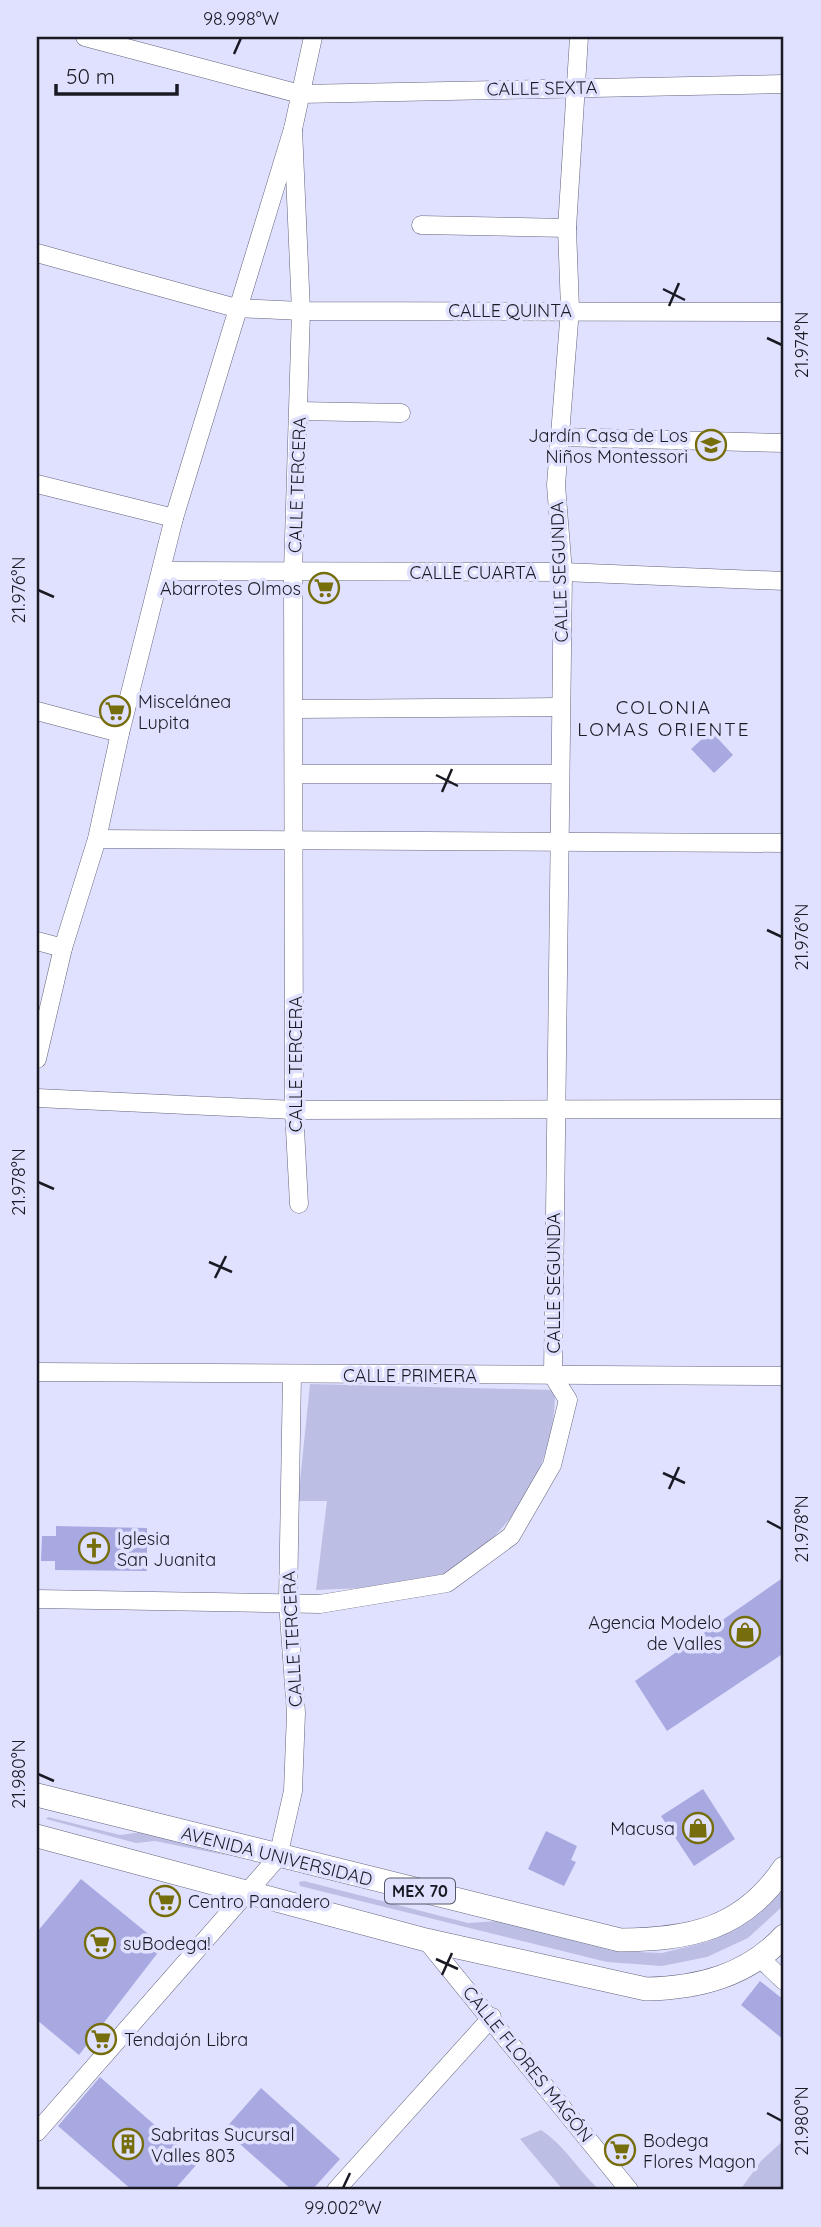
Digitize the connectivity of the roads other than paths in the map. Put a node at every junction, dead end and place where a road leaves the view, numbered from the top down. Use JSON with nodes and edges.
{"nodes":[{"id":1,"x":85,"y":37,"type":"edge"},
{"id":2,"x":313,"y":37,"type":"edge"},
{"id":3,"x":579,"y":37,"type":"edge"},
{"id":4,"x":784,"y":84,"type":"edge"},
{"id":5,"x":575,"y":87,"type":"junction"},
{"id":6,"x":300,"y":94,"type":"junction"},
{"id":7,"x":293,"y":129,"type":"junction"},
{"id":8,"x":421,"y":225,"type":"dead end"},
{"id":9,"x":567,"y":228,"type":"junction"},
{"id":10,"x":37,"y":253,"type":"edge"},
{"id":11,"x":236,"y":308,"type":"junction"},
{"id":12,"x":570,"y":310,"type":"junction"},
{"id":13,"x":301,"y":311,"type":"junction"},
{"id":14,"x":784,"y":312,"type":"edge"},
{"id":15,"x":299,"y":411,"type":"junction"},
{"id":16,"x":401,"y":412,"type":"dead end"},
{"id":17,"x":561,"y":437,"type":"junction"},
{"id":18,"x":784,"y":443,"type":"edge"},
{"id":19,"x":37,"y":484,"type":"edge"},
{"id":20,"x":174,"y":518,"type":"junction"},
{"id":21,"x":162,"y":572,"type":"junction"},
{"id":22,"x":293,"y":572,"type":"junction"},
{"id":23,"x":562,"y":572,"type":"junction"},
{"id":24,"x":784,"y":580,"type":"edge"},
{"id":25,"x":560,"y":707,"type":"junction"},
{"id":26,"x":296,"y":709,"type":"junction"},
{"id":27,"x":37,"y":712,"type":"edge"},
{"id":28,"x":120,"y":733,"type":"junction"},
{"id":29,"x":295,"y":774,"type":"junction"},
{"id":30,"x":560,"y":774,"type":"junction"},
{"id":31,"x":97,"y":839,"type":"junction"},
{"id":32,"x":296,"y":841,"type":"junction"},
{"id":33,"x":561,"y":841,"type":"junction"},
{"id":34,"x":784,"y":843,"type":"edge"},
{"id":35,"x":37,"y":941,"type":"edge"},
{"id":36,"x":63,"y":948,"type":"junction"},
{"id":37,"x":37,"y":1059,"type":"edge"},
{"id":38,"x":37,"y":1098,"type":"edge"},
{"id":39,"x":554,"y":1109,"type":"junction"},
{"id":40,"x":784,"y":1109,"type":"edge"},
{"id":41,"x":294,"y":1110,"type":"junction"},
{"id":42,"x":299,"y":1204,"type":"dead end"},
{"id":43,"x":37,"y":1372,"type":"edge"},
{"id":44,"x":292,"y":1375,"type":"junction"},
{"id":45,"x":553,"y":1376,"type":"junction"},
{"id":46,"x":784,"y":1376,"type":"edge"},
{"id":47,"x":37,"y":1599,"type":"edge"},
{"id":48,"x":288,"y":1602,"type":"junction"},
{"id":49,"x":37,"y":1795,"type":"edge"},
{"id":50,"x":37,"y":1836,"type":"edge"},
{"id":51,"x":278,"y":1857,"type":"junction"},
{"id":52,"x":784,"y":1868,"type":"edge"},
{"id":53,"x":247,"y":1891,"type":"junction"},
{"id":54,"x":784,"y":1936,"type":"edge"},
{"id":55,"x":426,"y":1940,"type":"junction"},
{"id":56,"x":760,"y":1958,"type":"junction"},
{"id":57,"x":784,"y":1981,"type":"edge"},
{"id":58,"x":492,"y":2017,"type":"junction"},
{"id":59,"x":37,"y":2132,"type":"edge"},
{"id":60,"x":336,"y":2190,"type":"edge"},
{"id":61,"x":629,"y":2190,"type":"edge"}],
"edges":[{"from":1,"to":6,"type":"street","name":"CALLE SEXTA"},
{"from":2,"to":6,"type":"street"},
{"from":3,"to":5,"type":"street","name":"CALLE SEGUNDA"},
{"from":4,"to":5,"type":"street","name":"CALLE SEXTA"},
{"from":5,"to":6,"type":"street","name":"CALLE SEXTA"},
{"from":5,"to":9,"type":"street","name":"CALLE SEGUNDA"},
{"from":6,"to":7,"type":"street"},
{"from":7,"to":11,"type":"street"},
{"from":7,"to":13,"type":"street","name":"CALLE TERCERA"},
{"from":8,"to":9,"type":"street"},
{"from":9,"to":12,"type":"street","name":"CALLE SEGUNDA"},
{"from":10,"to":11,"type":"street","name":"CALLE QUINTA"},
{"from":11,"to":13,"type":"street","name":"CALLE QUINTA"},
{"from":11,"to":20,"type":"street"},
{"from":12,"to":13,"type":"street","name":"CALLE QUINTA"},
{"from":12,"to":14,"type":"street","name":"CALLE QUINTA"},
{"from":12,"to":17,"type":"street","name":"CALLE SEGUNDA"},
{"from":13,"to":15,"type":"street","name":"CALLE TERCERA"},
{"from":15,"to":16,"type":"street"},
{"from":15,"to":22,"type":"street","name":"CALLE TERCERA"},
{"from":17,"to":18,"type":"street"},
{"from":17,"to":23,"type":"street","name":"CALLE SEGUNDA"},
{"from":19,"to":20,"type":"street"},
{"from":20,"to":21,"type":"street"},
{"from":21,"to":22,"type":"street","name":"CALLE CUARTA"},
{"from":21,"to":28,"type":"street"},
{"from":22,"to":23,"type":"street","name":"CALLE CUARTA"},
{"from":22,"to":26,"type":"street","name":"CALLE TERCERA"},
{"from":23,"to":24,"type":"street","name":"CALLE CUARTA"},
{"from":23,"to":25,"type":"street","name":"CALLE SEGUNDA"},
{"from":25,"to":26,"type":"street"},
{"from":25,"to":30,"type":"street","name":"CALLE SEGUNDA"},
{"from":26,"to":29,"type":"street","name":"CALLE TERCERA"},
{"from":27,"to":28,"type":"street"},
{"from":28,"to":31,"type":"street"},
{"from":29,"to":30,"type":"street"},
{"from":29,"to":32,"type":"street","name":"CALLE TERCERA"},
{"from":30,"to":33,"type":"street","name":"CALLE SEGUNDA"},
{"from":31,"to":32,"type":"street"},
{"from":31,"to":36,"type":"street"},
{"from":32,"to":33,"type":"street"},
{"from":32,"to":41,"type":"street","name":"CALLE TERCERA"},
{"from":33,"to":34,"type":"street"},
{"from":33,"to":39,"type":"street","name":"CALLE SEGUNDA"},
{"from":35,"to":36,"type":"street"},
{"from":36,"to":37,"type":"street"},
{"from":38,"to":41,"type":"street"},
{"from":39,"to":40,"type":"street"},
{"from":39,"to":41,"type":"street"},
{"from":39,"to":45,"type":"street","name":"CALLE SEGUNDA"},
{"from":41,"to":42,"type":"street","name":"CALLE TERCERA"},
{"from":43,"to":44,"type":"street","name":"CALLE PRIMERA"},
{"from":44,"to":45,"type":"street","name":"CALLE PRIMERA"},
{"from":44,"to":48,"type":"street","name":"CALLE TERCERA"},
{"from":45,"to":46,"type":"street","name":"CALLE PRIMERA"},
{"from":45,"to":48,"type":"street","name":"CALLE SEGUNDA"},
{"from":47,"to":48,"type":"street","name":"CALLE SEGUNDA"},
{"from":48,"to":51,"type":"street","name":"CALLE TERCERA"},
{"from":49,"to":51,"type":"main road","name":"AVENIDA UNIVERSIDAD","number":"MEX 70"},
{"from":50,"to":53,"type":"main road","number":"MEX 70"},
{"from":51,"to":52,"type":"main road","name":"AVENIDA UNIVERSIDAD","number":"MEX 70"},
{"from":51,"to":53,"type":"street","name":"CALLE TERCERA"},
{"from":53,"to":55,"type":"main road","number":"MEX 70"},
{"from":53,"to":59,"type":"street","name":"CALLE TERCERA"},
{"from":54,"to":56,"type":"main road","number":"MEX 70"},
{"from":55,"to":56,"type":"main road","number":"MEX 70"},
{"from":55,"to":58,"type":"street","name":"CALLE FLORES MAGÓN"},
{"from":56,"to":57,"type":"street"},
{"from":58,"to":60,"type":"street"},
{"from":58,"to":61,"type":"street","name":"CALLE FLORES MAGÓN"}]}
